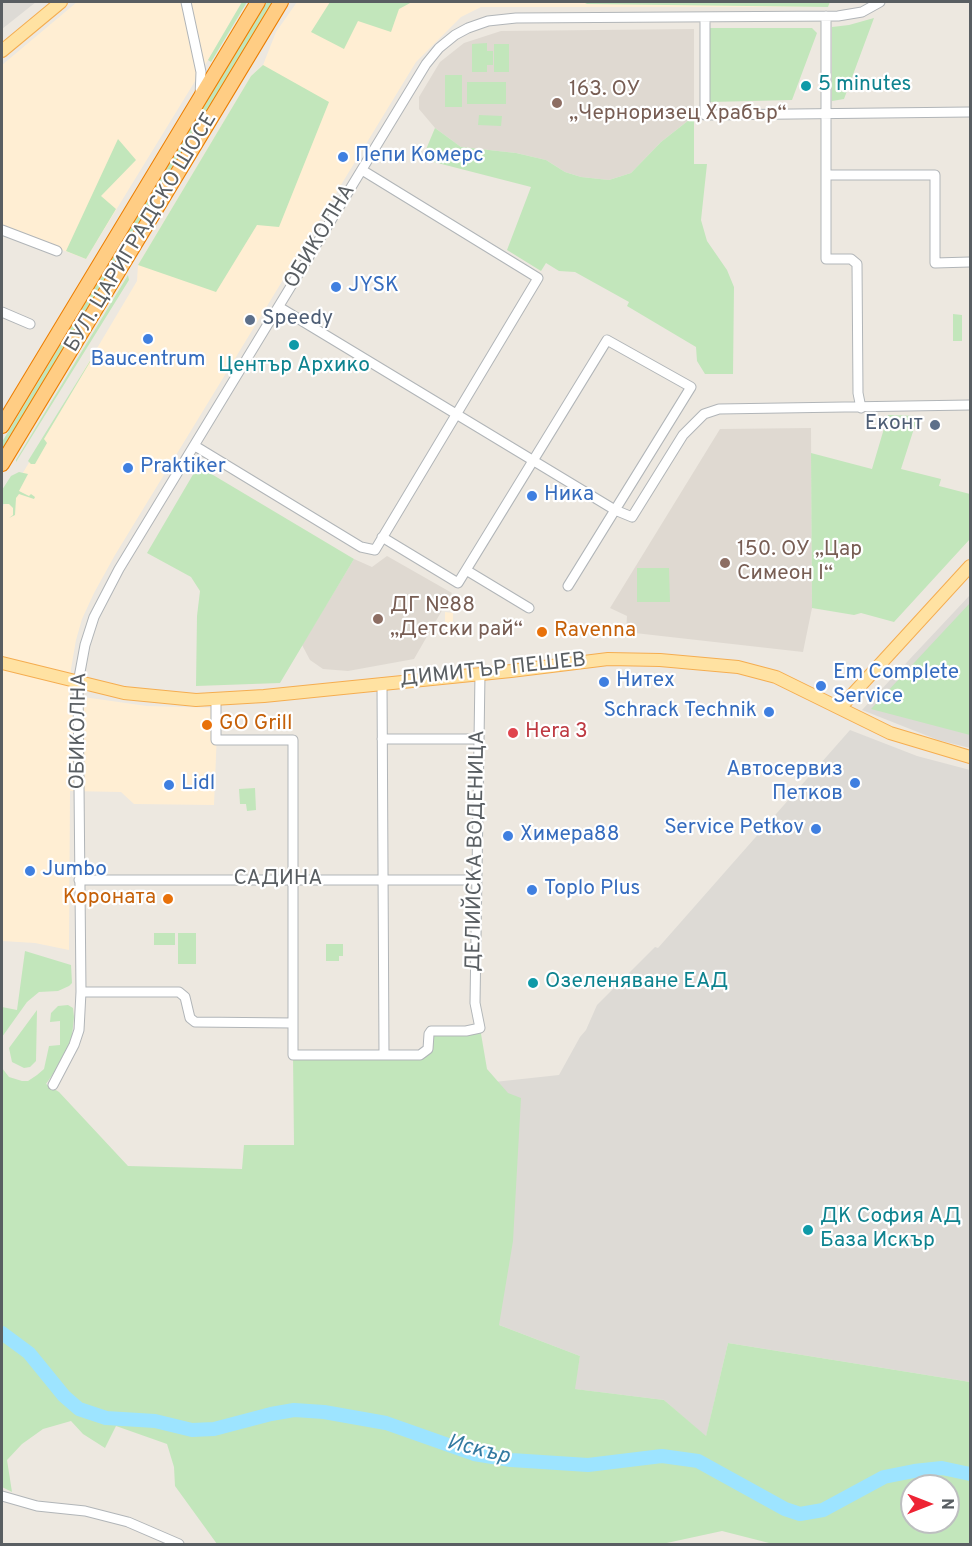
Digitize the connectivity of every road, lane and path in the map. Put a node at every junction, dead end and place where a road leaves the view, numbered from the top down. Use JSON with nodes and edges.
{"nodes":[{"id":1,"x":61,"y":2,"type":"edge"},
{"id":2,"x":186,"y":2,"type":"edge"},
{"id":3,"x":258,"y":2,"type":"edge"},
{"id":4,"x":283,"y":2,"type":"edge"},
{"id":5,"x":880,"y":2,"type":"edge"},
{"id":6,"x":826,"y":16,"type":"junction"},
{"id":7,"x":705,"y":18,"type":"junction"},
{"id":8,"x":2,"y":51,"type":"edge"},
{"id":9,"x":199,"y":99,"type":"junction"},
{"id":10,"x":970,"y":112,"type":"edge"},
{"id":11,"x":826,"y":114,"type":"junction"},
{"id":12,"x":362,"y":170,"type":"junction"},
{"id":13,"x":826,"y":175,"type":"junction"},
{"id":14,"x":2,"y":230,"type":"edge"},
{"id":15,"x":57,"y":251,"type":"dead end"},
{"id":16,"x":970,"y":262,"type":"edge"},
{"id":17,"x":279,"y":308,"type":"junction"},
{"id":18,"x":2,"y":312,"type":"edge"},
{"id":19,"x":30,"y":324,"type":"dead end"},
{"id":20,"x":970,"y":405,"type":"edge"},
{"id":21,"x":861,"y":408,"type":"junction"},
{"id":22,"x":456,"y":414,"type":"junction"},
{"id":23,"x":2,"y":426,"type":"edge"},
{"id":24,"x":195,"y":446,"type":"junction"},
{"id":25,"x":533,"y":460,"type":"junction"},
{"id":26,"x":2,"y":464,"type":"edge"},
{"id":27,"x":615,"y":510,"type":"junction"},
{"id":28,"x":382,"y":537,"type":"junction"},
{"id":29,"x":970,"y":566,"type":"edge"},
{"id":30,"x":466,"y":570,"type":"junction"},
{"id":31,"x":568,"y":586,"type":"dead end"},
{"id":32,"x":529,"y":608,"type":"dead end"},
{"id":33,"x":2,"y":663,"type":"edge"},
{"id":34,"x":480,"y":674,"type":"junction"},
{"id":35,"x":78,"y":683,"type":"junction"},
{"id":36,"x":382,"y":683,"type":"junction"},
{"id":37,"x":216,"y":699,"type":"junction"},
{"id":38,"x":840,"y":708,"type":"junction"},
{"id":39,"x":382,"y":739,"type":"junction"},
{"id":40,"x":479,"y":739,"type":"junction"},
{"id":41,"x":970,"y":757,"type":"edge"},
{"id":42,"x":79,"y":880,"type":"junction"},
{"id":43,"x":293,"y":880,"type":"junction"},
{"id":44,"x":383,"y":880,"type":"junction"},
{"id":45,"x":476,"y":880,"type":"junction"},
{"id":46,"x":81,"y":992,"type":"junction"},
{"id":47,"x":292,"y":1023,"type":"junction"},
{"id":48,"x":384,"y":1055,"type":"junction"},
{"id":49,"x":53,"y":1085,"type":"dead end"},
{"id":50,"x":2,"y":1496,"type":"edge"},
{"id":51,"x":179,"y":1545,"type":"edge"}],
"edges":[{"from":1,"to":8,"type":"main road"},
{"from":2,"to":9,"type":"street"},
{"from":3,"to":9,"type":"highway","name":"БУЛ. ЦАРИГРАДСКО ШОСЕ"},
{"from":4,"to":26,"type":"highway","name":"БУЛ. ЦАРИГРАДСКО ШОСЕ"},
{"from":5,"to":6,"type":"street","name":"ОБИКОЛНА"},
{"from":6,"to":7,"type":"street","name":"ОБИКОЛНА"},
{"from":6,"to":11,"type":"street"},
{"from":7,"to":11,"type":"street"},
{"from":7,"to":12,"type":"street","name":"ОБИКОЛНА"},
{"from":9,"to":23,"type":"highway","name":"БУЛ. ЦАРИГРАДСКО ШОСЕ"},
{"from":10,"to":11,"type":"street"},
{"from":11,"to":13,"type":"street"},
{"from":12,"to":17,"type":"street","name":"ОБИКОЛНА"},
{"from":12,"to":22,"type":"street"},
{"from":13,"to":16,"type":"street"},
{"from":13,"to":21,"type":"street"},
{"from":14,"to":15,"type":"street"},
{"from":17,"to":22,"type":"street"},
{"from":17,"to":24,"type":"street","name":"ОБИКОЛНА"},
{"from":18,"to":19,"type":"street"},
{"from":20,"to":21,"type":"street"},
{"from":21,"to":27,"type":"street"},
{"from":22,"to":25,"type":"street"},
{"from":22,"to":28,"type":"street"},
{"from":24,"to":28,"type":"street"},
{"from":24,"to":35,"type":"street","name":"ОБИКОЛНА"},
{"from":25,"to":27,"type":"street"},
{"from":25,"to":27,"type":"street"},
{"from":25,"to":30,"type":"street"},
{"from":27,"to":31,"type":"street"},
{"from":28,"to":30,"type":"street"},
{"from":29,"to":38,"type":"main road"},
{"from":30,"to":32,"type":"street"},
{"from":33,"to":35,"type":"main road","name":"ДИМИТЪР ПЕШЕВ"},
{"from":34,"to":36,"type":"main road","name":"ДИМИТЪР ПЕШЕВ"},
{"from":34,"to":38,"type":"main road","name":"ДИМИТЪР ПЕШЕВ"},
{"from":34,"to":40,"type":"street","name":"ДЕЛИЙСКА ВОДЕНИЦА"},
{"from":35,"to":37,"type":"main road","name":"ДИМИТЪР ПЕШЕВ"},
{"from":35,"to":42,"type":"street","name":"ОБИКОЛНА"},
{"from":36,"to":37,"type":"main road","name":"ДИМИТЪР ПЕШЕВ"},
{"from":36,"to":39,"type":"street"},
{"from":37,"to":43,"type":"street"},
{"from":38,"to":41,"type":"main road","name":"ДИМИТЪР ПЕШЕВ"},
{"from":39,"to":40,"type":"street"},
{"from":39,"to":44,"type":"street"},
{"from":40,"to":45,"type":"street","name":"ДЕЛИЙСКА ВОДЕНИЦА"},
{"from":42,"to":43,"type":"street","name":"САДИНА"},
{"from":42,"to":46,"type":"street","name":"ОБИКОЛНА"},
{"from":43,"to":44,"type":"street","name":"САДИНА"},
{"from":43,"to":47,"type":"street"},
{"from":44,"to":45,"type":"street","name":"САДИНА"},
{"from":44,"to":48,"type":"street"},
{"from":45,"to":48,"type":"street","name":"ДЕЛИЙСКА ВОДЕНИЦА"},
{"from":46,"to":47,"type":"street"},
{"from":46,"to":49,"type":"street","name":"ОБИКОЛНА"},
{"from":47,"to":48,"type":"street"},
{"from":50,"to":51,"type":"street"}]}
